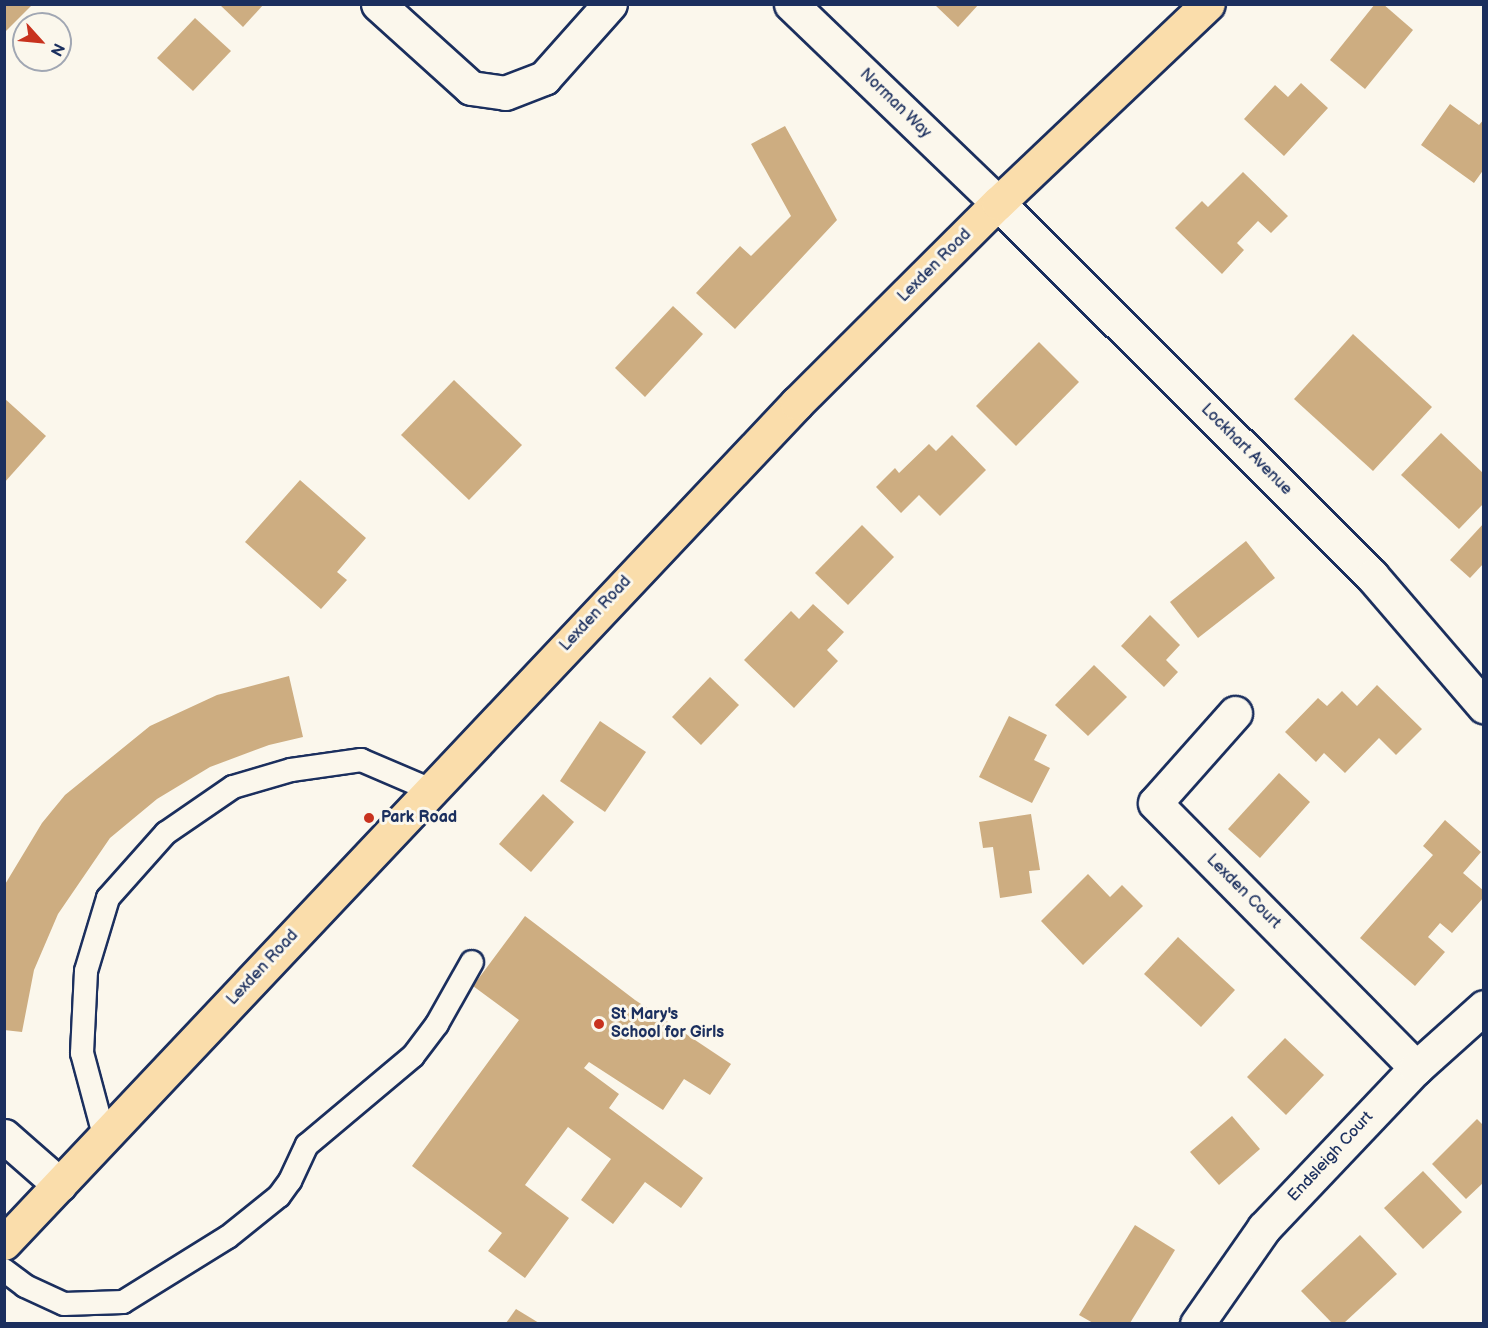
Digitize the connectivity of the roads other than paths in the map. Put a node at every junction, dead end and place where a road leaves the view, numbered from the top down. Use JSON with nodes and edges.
{"nodes":[{"id":1,"x":378,"y":4,"type":"edge"},
{"id":2,"x":610,"y":4,"type":"edge"},
{"id":3,"x":791,"y":4,"type":"edge"},
{"id":4,"x":1208,"y":4,"type":"edge"},
{"id":5,"x":998,"y":203,"type":"junction"},
{"id":6,"x":1484,"y":706,"type":"edge"},
{"id":7,"x":1235,"y":713,"type":"dead end"},
{"id":8,"x":431,"y":790,"type":"junction"},
{"id":9,"x":472,"y":962,"type":"dead end"},
{"id":10,"x":1484,"y":1007,"type":"edge"},
{"id":11,"x":1416,"y":1068,"type":"junction"},
{"id":12,"x":104,"y":1135,"type":"junction"},
{"id":13,"x":4,"y":1136,"type":"edge"},
{"id":14,"x":60,"y":1185,"type":"junction"},
{"id":15,"x":4,"y":1243,"type":"edge"},
{"id":16,"x":4,"y":1270,"type":"edge"},
{"id":17,"x":1197,"y":1323,"type":"edge"}],
"edges":[{"from":1,"to":2,"type":"street"},
{"from":3,"to":5,"type":"street","name":"Norman Way"},
{"from":4,"to":5,"type":"main road","name":"Lexden Road"},
{"from":5,"to":6,"type":"street","name":"Lockhart Avenue"},
{"from":5,"to":8,"type":"main road","name":"Lexden Road"},
{"from":7,"to":11,"type":"street","name":"Lexden Court"},
{"from":8,"to":12,"type":"main road","name":"Lexden Road"},
{"from":8,"to":12,"type":"lane"},
{"from":9,"to":16,"type":"lane"},
{"from":10,"to":11,"type":"street","name":"Endsleigh Court"},
{"from":11,"to":17,"type":"street","name":"Endsleigh Court"},
{"from":12,"to":14,"type":"main road","name":"Lexden Road"},
{"from":13,"to":14,"type":"street"},
{"from":14,"to":15,"type":"main road","name":"Lexden Road"}]}
